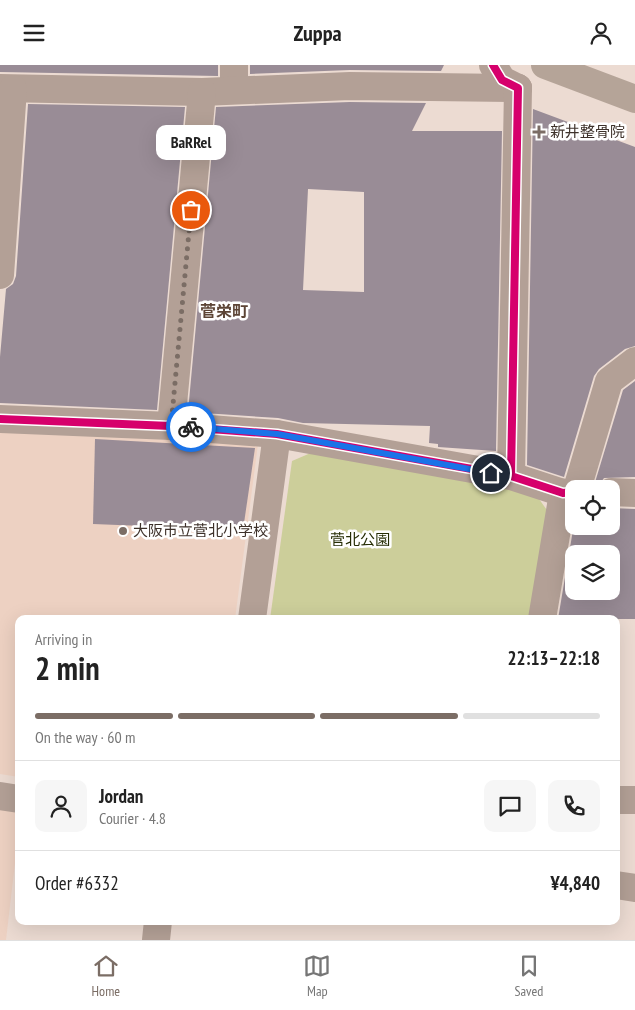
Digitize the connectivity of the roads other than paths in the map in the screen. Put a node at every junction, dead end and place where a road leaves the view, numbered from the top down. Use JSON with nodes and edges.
{"nodes":[{"id":1,"x":493,"y":65,"type":"edge"},
{"id":2,"x":545,"y":65,"type":"edge"},
{"id":3,"x":234,"y":77,"type":"edge"},
{"id":4,"x":6,"y":88,"type":"edge"},
{"id":5,"x":518,"y":88,"type":"junction"},
{"id":6,"x":202,"y":92,"type":"junction"},
{"id":7,"x":635,"y":99,"type":"edge"},
{"id":8,"x":0,"y":275,"type":"edge"},
{"id":9,"x":635,"y":361,"type":"edge"},
{"id":10,"x":0,"y":419,"type":"edge"},
{"id":11,"x":171,"y":426,"type":"junction"},
{"id":12,"x":277,"y":434,"type":"junction"},
{"id":13,"x":511,"y":476,"type":"junction"},
{"id":14,"x":575,"y":480,"type":"edge"},
{"id":15,"x":565,"y":490,"type":"edge"},
{"id":16,"x":620,"y":492,"type":"edge"},
{"id":17,"x":635,"y":493,"type":"edge"},
{"id":18,"x":565,"y":517,"type":"edge"},
{"id":19,"x":253,"y":615,"type":"edge"},
{"id":20,"x":543,"y":615,"type":"edge"},
{"id":21,"x":0,"y":796,"type":"edge"},
{"id":22,"x":15,"y":798,"type":"edge"},
{"id":23,"x":620,"y":800,"type":"edge"},
{"id":24,"x":635,"y":800,"type":"edge"},
{"id":25,"x":620,"y":886,"type":"edge"},
{"id":26,"x":635,"y":888,"type":"edge"},
{"id":27,"x":158,"y":925,"type":"edge"},
{"id":28,"x":156,"y":940,"type":"edge"}],
"edges":[{"from":1,"to":5,"type":"street"},
{"from":2,"to":7,"type":"main road"},
{"from":3,"to":5,"type":"street"},
{"from":3,"to":6,"type":"street"},
{"from":4,"to":6,"type":"street"},
{"from":4,"to":8,"type":"street"},
{"from":5,"to":13,"type":"street"},
{"from":6,"to":11,"type":"street"},
{"from":9,"to":14,"type":"street"},
{"from":10,"to":11,"type":"street"},
{"from":11,"to":12,"type":"street"},
{"from":12,"to":13,"type":"street"},
{"from":12,"to":19,"type":"street"},
{"from":13,"to":15,"type":"street"},
{"from":16,"to":17,"type":"street"},
{"from":18,"to":20,"type":"street"},
{"from":21,"to":22,"type":"street"},
{"from":23,"to":24,"type":"street"},
{"from":25,"to":26,"type":"street"},
{"from":27,"to":28,"type":"street"}]}
